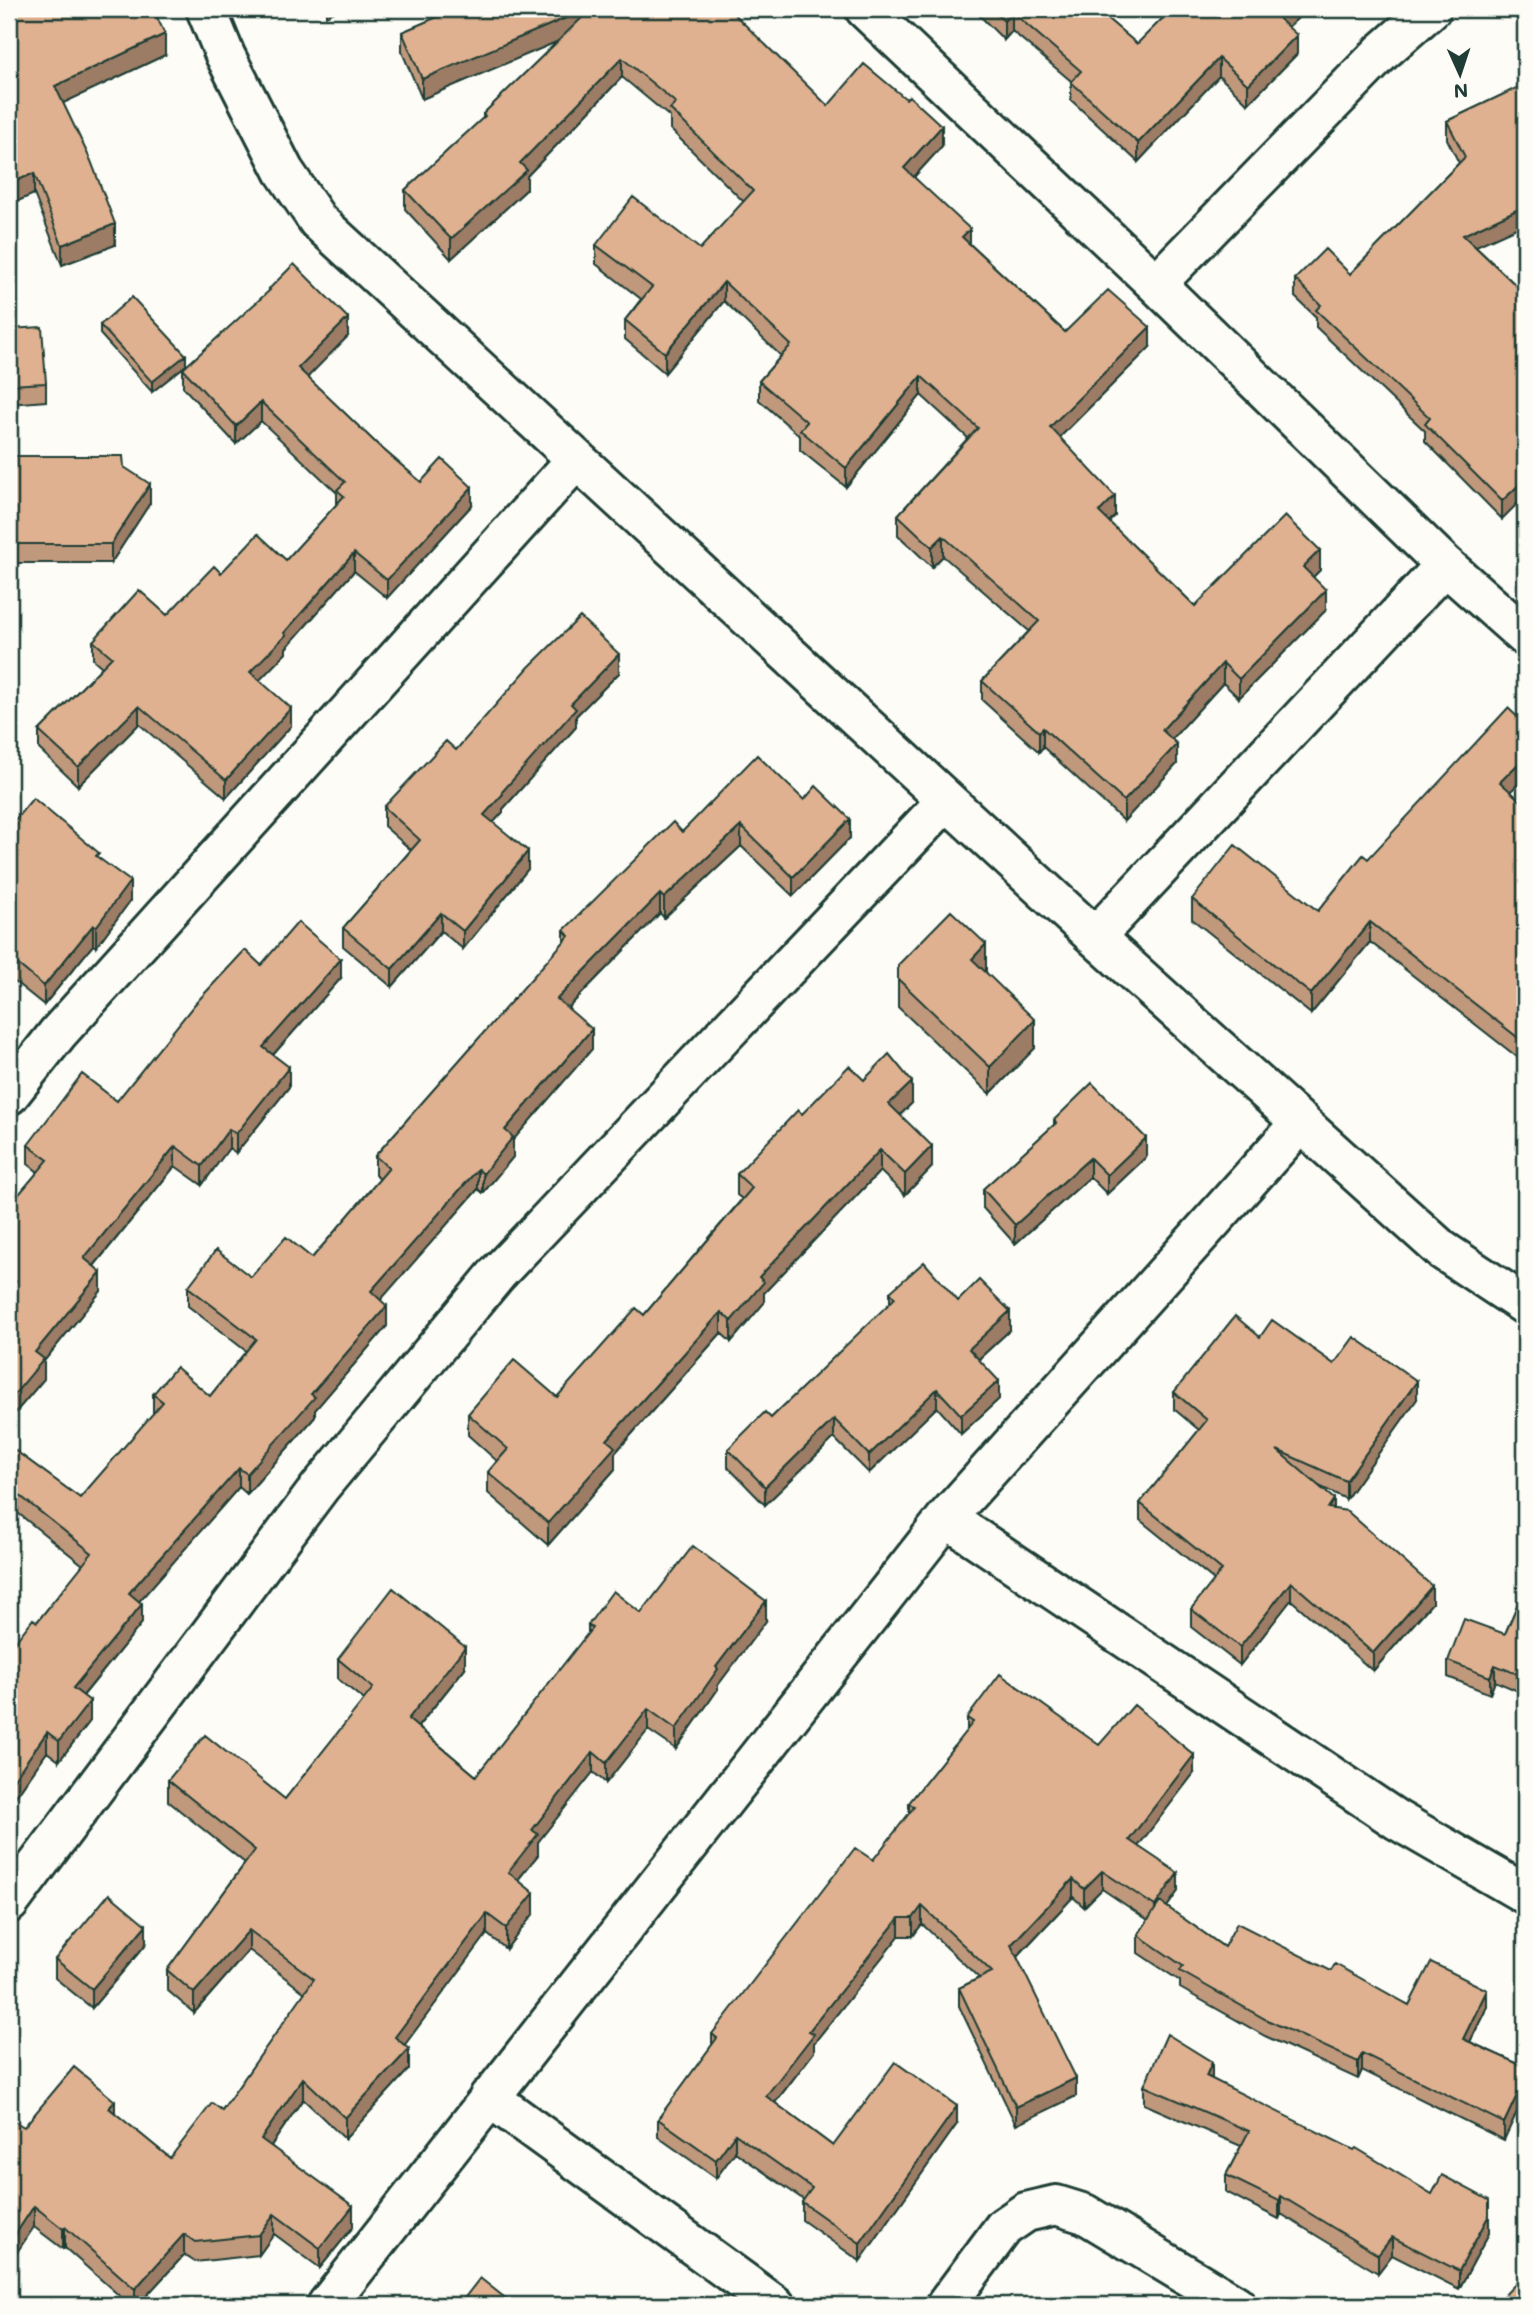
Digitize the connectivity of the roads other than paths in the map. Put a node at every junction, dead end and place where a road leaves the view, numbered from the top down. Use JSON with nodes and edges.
{"nodes":[{"id":1,"x":206,"y":9,"type":"edge"},
{"id":2,"x":865,"y":9,"type":"edge"},
{"id":3,"x":1431,"y":9,"type":"edge"},
{"id":4,"x":1157,"y":284,"type":"junction"},
{"id":5,"x":576,"y":460,"type":"junction"},
{"id":6,"x":1445,"y":565,"type":"junction"},
{"id":7,"x":1518,"y":616,"type":"edge"},
{"id":8,"x":946,"y":801,"type":"junction"},
{"id":9,"x":1095,"y":937,"type":"junction"},
{"id":10,"x":9,"y":1095,"type":"edge"},
{"id":11,"x":1301,"y":1122,"type":"junction"},
{"id":12,"x":1525,"y":1305,"type":"edge"},
{"id":13,"x":946,"y":1518,"type":"junction"},
{"id":14,"x":1525,"y":1894,"type":"edge"},
{"id":15,"x":9,"y":1903,"type":"edge"},
{"id":16,"x":489,"y":2097,"type":"junction"},
{"id":17,"x":327,"y":2305,"type":"edge"},
{"id":18,"x":775,"y":2305,"type":"edge"},
{"id":19,"x":946,"y":2305,"type":"edge"},
{"id":20,"x":1236,"y":2305,"type":"edge"}],
"edges":[{"from":1,"to":5,"type":"street"},
{"from":2,"to":4,"type":"street"},
{"from":3,"to":4,"type":"street"},
{"from":4,"to":6,"type":"street"},
{"from":5,"to":8,"type":"street"},
{"from":5,"to":10,"type":"street"},
{"from":6,"to":7,"type":"street"},
{"from":6,"to":9,"type":"street"},
{"from":8,"to":9,"type":"street"},
{"from":8,"to":15,"type":"street"},
{"from":9,"to":11,"type":"street"},
{"from":11,"to":12,"type":"street"},
{"from":11,"to":13,"type":"street"},
{"from":13,"to":14,"type":"street"},
{"from":13,"to":16,"type":"street"},
{"from":16,"to":17,"type":"street"},
{"from":16,"to":18,"type":"street"},
{"from":19,"to":20,"type":"street"}]}
